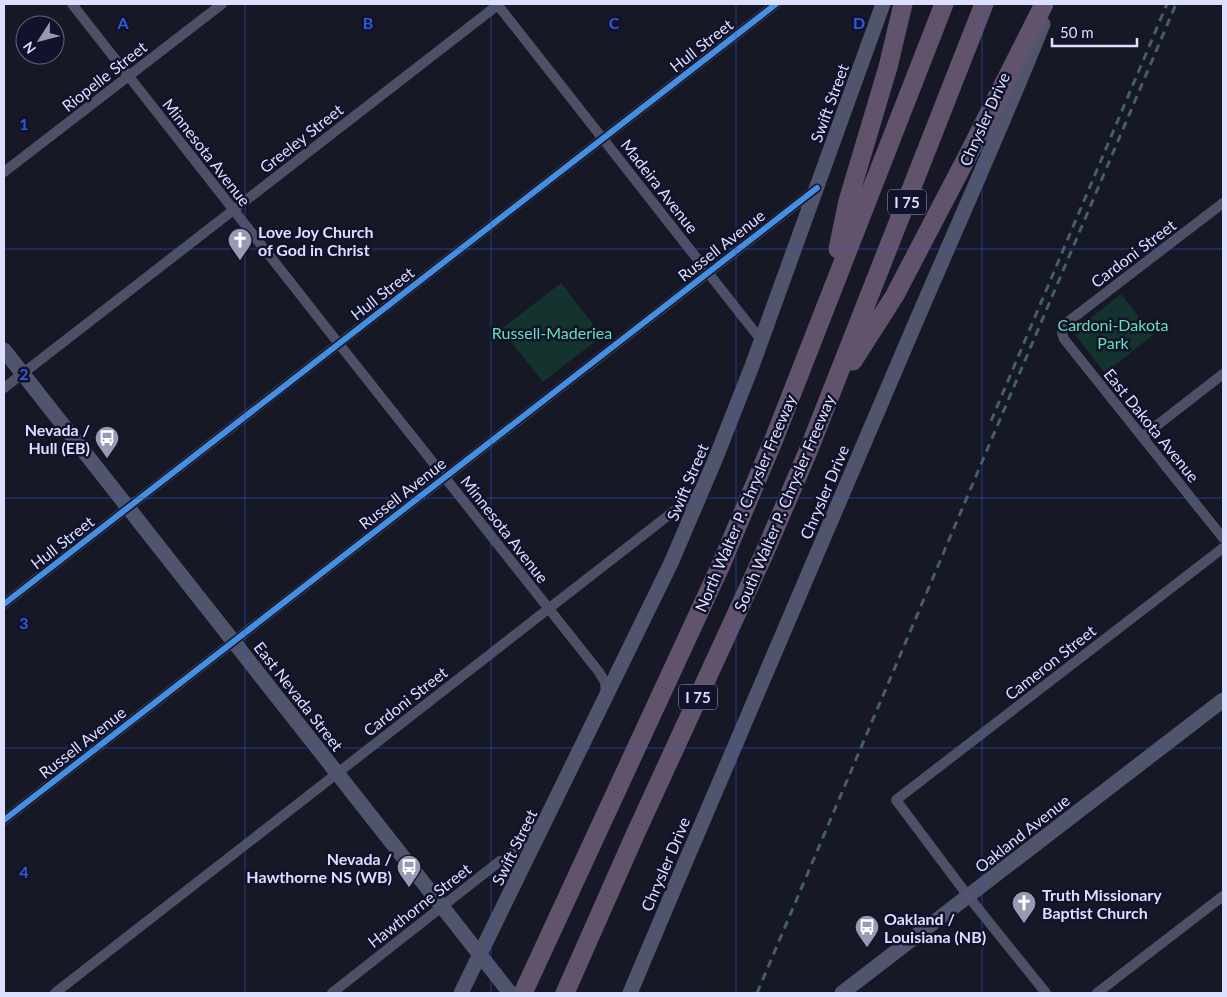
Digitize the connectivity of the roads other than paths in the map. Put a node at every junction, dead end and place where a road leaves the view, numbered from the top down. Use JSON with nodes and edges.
{"nodes":[{"id":1,"x":72,"y":4,"type":"edge"},
{"id":2,"x":222,"y":4,"type":"edge"},
{"id":3,"x":498,"y":4,"type":"edge"},
{"id":4,"x":776,"y":4,"type":"edge"},
{"id":5,"x":883,"y":4,"type":"edge"},
{"id":6,"x":903,"y":4,"type":"edge"},
{"id":7,"x":944,"y":4,"type":"edge"},
{"id":8,"x":984,"y":4,"type":"edge"},
{"id":9,"x":1044,"y":4,"type":"edge"},
{"id":10,"x":1050,"y":4,"type":"edge"},
{"id":11,"x":128,"y":76,"type":"junction"},
{"id":12,"x":603,"y":138,"type":"junction"},
{"id":13,"x":4,"y":172,"type":"edge"},
{"id":14,"x":817,"y":188,"type":"junction"},
{"id":15,"x":1223,"y":203,"type":"edge"},
{"id":16,"x":234,"y":210,"type":"junction"},
{"id":17,"x":708,"y":272,"type":"junction"},
{"id":18,"x":827,"y":302,"type":"junction"},
{"id":19,"x":1062,"y":328,"type":"joint"},
{"id":20,"x":762,"y":340,"type":"junction"},
{"id":21,"x":339,"y":344,"type":"junction"},
{"id":22,"x":4,"y":350,"type":"edge"},
{"id":23,"x":22,"y":373,"type":"junction"},
{"id":24,"x":1223,"y":374,"type":"edge"},
{"id":25,"x":4,"y":388,"type":"edge"},
{"id":26,"x":828,"y":400,"type":"junction"},
{"id":27,"x":1142,"y":437,"type":"junction"},
{"id":28,"x":444,"y":478,"type":"junction"},
{"id":29,"x":703,"y":488,"type":"junction"},
{"id":30,"x":128,"y":508,"type":"junction"},
{"id":31,"x":1223,"y":538,"type":"edge"},
{"id":32,"x":1223,"y":548,"type":"edge"},
{"id":33,"x":4,"y":604,"type":"edge"},
{"id":34,"x":548,"y":608,"type":"junction"},
{"id":35,"x":234,"y":641,"type":"junction"},
{"id":36,"x":599,"y":672,"type":"junction"},
{"id":37,"x":614,"y":681,"type":"junction"},
{"id":38,"x":606,"y":699,"type":"junction"},
{"id":39,"x":1223,"y":700,"type":"edge"},
{"id":40,"x":337,"y":773,"type":"junction"},
{"id":41,"x":4,"y":820,"type":"edge"},
{"id":42,"x":547,"y":820,"type":"junction"},
{"id":43,"x":503,"y":860,"type":"junction"},
{"id":44,"x":516,"y":884,"type":"junction"},
{"id":45,"x":968,"y":896,"type":"junction"},
{"id":46,"x":1223,"y":896,"type":"edge"},
{"id":47,"x":442,"y":906,"type":"junction"},
{"id":48,"x":480,"y":955,"type":"junction"},
{"id":49,"x":55,"y":993,"type":"edge"},
{"id":50,"x":332,"y":993,"type":"edge"},
{"id":51,"x":461,"y":993,"type":"edge"},
{"id":52,"x":510,"y":993,"type":"edge"},
{"id":53,"x":523,"y":993,"type":"edge"},
{"id":54,"x":565,"y":993,"type":"edge"},
{"id":55,"x":630,"y":993,"type":"edge"},
{"id":56,"x":842,"y":993,"type":"edge"},
{"id":57,"x":1046,"y":993,"type":"edge"},
{"id":58,"x":1098,"y":993,"type":"edge"}],
"edges":[{"from":1,"to":11,"type":"street","name":"Minnesota Avenue"},
{"from":2,"to":11,"type":"street","name":"Riopelle Street"},
{"from":3,"to":12,"type":"street","name":"Madeira Avenue"},
{"from":3,"to":16,"type":"street","name":"Greeley Street"},
{"from":4,"to":12,"type":"street","name":"Hull Street"},
{"from":5,"to":14,"type":"main road","name":"Swift Street"},
{"from":6,"to":18,"type":"highway"},
{"from":7,"to":18,"type":"highway","name":"North Walter P. Chrysler Freeway","number":"I 75"},
{"from":8,"to":26,"type":"highway","name":"South Walter P. Chrysler Freeway","number":"I 75"},
{"from":9,"to":26,"type":"highway"},
{"from":10,"to":55,"type":"main road","name":"Chrysler Drive"},
{"from":11,"to":13,"type":"street","name":"Riopelle Street"},
{"from":11,"to":16,"type":"street","name":"Minnesota Avenue"},
{"from":12,"to":17,"type":"street","name":"Madeira Avenue"},
{"from":12,"to":21,"type":"street","name":"Hull Street"},
{"from":14,"to":17,"type":"street","name":"Russell Avenue"},
{"from":14,"to":20,"type":"main road","name":"Swift Street"},
{"from":15,"to":19,"type":"street","name":"Cardoni Street"},
{"from":16,"to":21,"type":"street","name":"Minnesota Avenue"},
{"from":16,"to":23,"type":"street","name":"Greeley Street"},
{"from":17,"to":20,"type":"street","name":"Madeira Avenue"},
{"from":17,"to":28,"type":"street","name":"Russell Avenue"},
{"from":18,"to":53,"type":"highway","name":"North Walter P. Chrysler Freeway","number":"I 75"},
{"from":19,"to":27,"type":"street","name":"East Dakota Avenue"},
{"from":20,"to":29,"type":"main road","name":"Swift Street"},
{"from":21,"to":28,"type":"street","name":"Minnesota Avenue"},
{"from":21,"to":30,"type":"street","name":"Hull Street"},
{"from":22,"to":23,"type":"main road","name":"East Nevada Street"},
{"from":23,"to":25,"type":"street","name":"Greeley Street"},
{"from":23,"to":30,"type":"main road","name":"East Nevada Street"},
{"from":24,"to":27,"type":"street"},
{"from":26,"to":54,"type":"highway","name":"South Walter P. Chrysler Freeway","number":"I 75"},
{"from":27,"to":31,"type":"street","name":"East Dakota Avenue"},
{"from":28,"to":34,"type":"street","name":"Minnesota Avenue"},
{"from":28,"to":35,"type":"street","name":"Russell Avenue"},
{"from":29,"to":34,"type":"street","name":"Cardoni Street"},
{"from":29,"to":37,"type":"main road","name":"Swift Street"},
{"from":30,"to":33,"type":"street","name":"Hull Street"},
{"from":30,"to":35,"type":"main road","name":"East Nevada Street"},
{"from":32,"to":45,"type":"street","name":"Cameron Street"},
{"from":34,"to":36,"type":"street","name":"Minnesota Avenue"},
{"from":34,"to":40,"type":"street","name":"Cardoni Street"},
{"from":35,"to":40,"type":"main road","name":"East Nevada Street"},
{"from":35,"to":41,"type":"street","name":"Russell Avenue"},
{"from":36,"to":37,"type":"street","name":"Minnesota Avenue"},
{"from":36,"to":38,"type":"street","name":"Minnesota Avenue"},
{"from":37,"to":38,"type":"main road","name":"Swift Street"},
{"from":38,"to":42,"type":"main road","name":"Swift Street"},
{"from":39,"to":45,"type":"main road","name":"Oakland Avenue"},
{"from":40,"to":47,"type":"main road","name":"East Nevada Street"},
{"from":40,"to":49,"type":"street","name":"Cardoni Street"},
{"from":42,"to":43,"type":"street","name":"Hawthorne Street"},
{"from":42,"to":44,"type":"main road","name":"Swift Street"},
{"from":43,"to":44,"type":"street"},
{"from":43,"to":47,"type":"street","name":"Hawthorne Street"},
{"from":44,"to":48,"type":"main road","name":"Swift Street"},
{"from":45,"to":56,"type":"main road","name":"Oakland Avenue"},
{"from":45,"to":57,"type":"street"},
{"from":46,"to":58,"type":"street"},
{"from":47,"to":48,"type":"main road","name":"East Nevada Street"},
{"from":47,"to":50,"type":"street","name":"Hawthorne Street"},
{"from":48,"to":51,"type":"main road"},
{"from":48,"to":52,"type":"main road","name":"East Nevada Street"}]}
